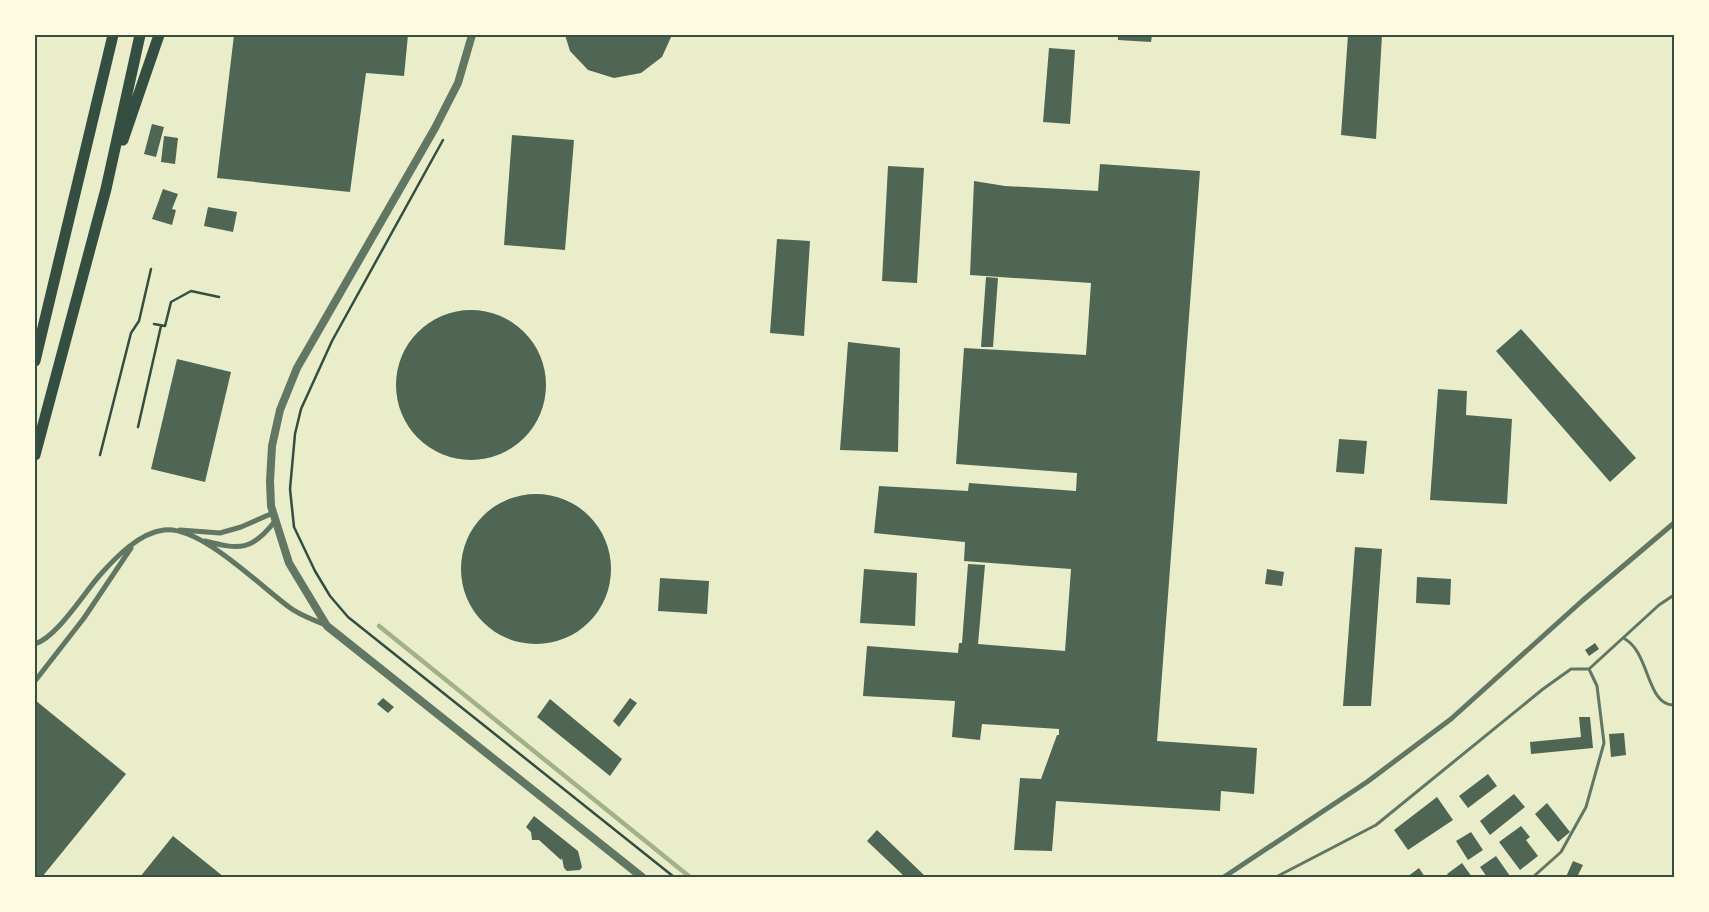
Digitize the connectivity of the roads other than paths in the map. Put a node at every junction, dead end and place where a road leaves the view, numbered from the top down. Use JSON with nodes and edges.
{"nodes":[{"id":1,"x":113,"y":35,"type":"edge"},
{"id":2,"x":140,"y":35,"type":"edge"},
{"id":3,"x":159,"y":35,"type":"edge"},
{"id":4,"x":472,"y":35,"type":"edge"},
{"id":5,"x":106,"y":188,"type":"junction"},
{"id":6,"x":35,"y":361,"type":"edge"},
{"id":7,"x":35,"y":455,"type":"edge"},
{"id":8,"x":274,"y":517,"type":"junction"},
{"id":9,"x":1674,"y":523,"type":"edge"},
{"id":10,"x":175,"y":530,"type":"junction"},
{"id":11,"x":200,"y":540,"type":"junction"},
{"id":12,"x":134,"y":544,"type":"junction"},
{"id":13,"x":1674,"y":595,"type":"edge"},
{"id":14,"x":327,"y":626,"type":"junction"},
{"id":15,"x":1623,"y":638,"type":"junction"},
{"id":16,"x":35,"y":644,"type":"edge"},
{"id":17,"x":1589,"y":669,"type":"junction"},
{"id":18,"x":35,"y":682,"type":"edge"},
{"id":19,"x":1674,"y":705,"type":"edge"},
{"id":20,"x":642,"y":877,"type":"edge"},
{"id":21,"x":1224,"y":877,"type":"edge"},
{"id":22,"x":1276,"y":877,"type":"edge"},
{"id":23,"x":1533,"y":877,"type":"edge"}],
"edges":[{"from":1,"to":6,"type":"highway"},
{"from":2,"to":5,"type":"highway"},
{"from":3,"to":5,"type":"highway"},
{"from":4,"to":8,"type":"street"},
{"from":5,"to":7,"type":"highway"},
{"from":8,"to":10,"type":"street"},
{"from":8,"to":11,"type":"street"},
{"from":8,"to":14,"type":"street"},
{"from":9,"to":21,"type":"street"},
{"from":10,"to":11,"type":"street"},
{"from":10,"to":12,"type":"street"},
{"from":11,"to":14,"type":"street"},
{"from":12,"to":16,"type":"street"},
{"from":12,"to":18,"type":"street"},
{"from":13,"to":15,"type":"lane"},
{"from":14,"to":20,"type":"street"},
{"from":15,"to":17,"type":"lane"},
{"from":15,"to":19,"type":"lane"},
{"from":17,"to":22,"type":"lane"},
{"from":17,"to":23,"type":"lane"}]}
